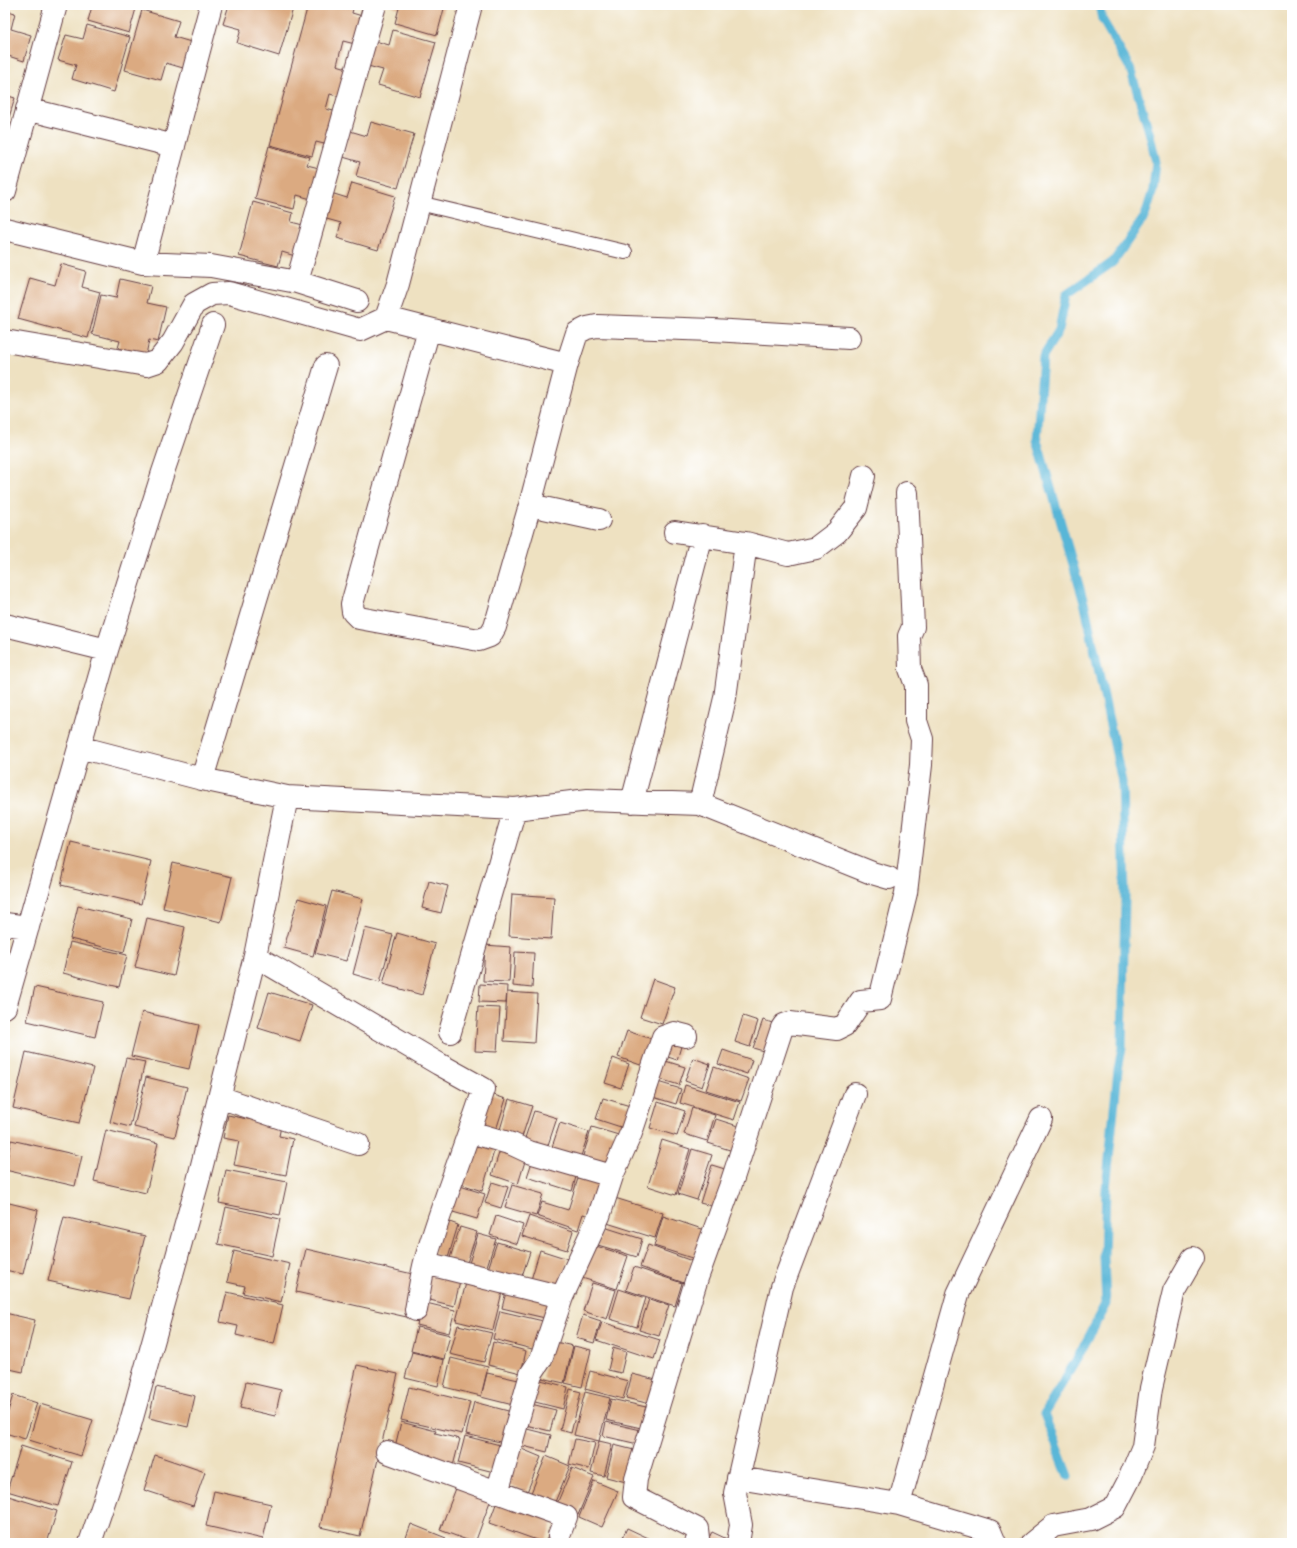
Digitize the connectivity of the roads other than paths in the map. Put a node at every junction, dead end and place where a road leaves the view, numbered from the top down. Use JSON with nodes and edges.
{"nodes":[{"id":1,"x":56,"y":5,"type":"edge"},
{"id":2,"x":211,"y":5,"type":"edge"},
{"id":3,"x":375,"y":5,"type":"edge"},
{"id":4,"x":472,"y":5,"type":"edge"},
{"id":5,"x":28,"y":109,"type":"junction"},
{"id":6,"x":174,"y":146,"type":"junction"},
{"id":7,"x":5,"y":191,"type":"edge"},
{"id":8,"x":419,"y":203,"type":"junction"},
{"id":9,"x":5,"y":229,"type":"edge"},
{"id":10,"x":625,"y":252,"type":"dead end"},
{"id":11,"x":143,"y":263,"type":"junction"},
{"id":12,"x":297,"y":282,"type":"junction"},
{"id":13,"x":357,"y":301,"type":"dead end"},
{"id":14,"x":386,"y":318,"type":"junction"},
{"id":15,"x":213,"y":325,"type":"dead end"},
{"id":16,"x":429,"y":329,"type":"junction"},
{"id":17,"x":849,"y":338,"type":"dead end"},
{"id":18,"x":5,"y":341,"type":"edge"},
{"id":19,"x":567,"y":364,"type":"junction"},
{"id":20,"x":326,"y":366,"type":"dead end"},
{"id":21,"x":864,"y":476,"type":"dead end"},
{"id":22,"x":907,"y":494,"type":"dead end"},
{"id":23,"x":530,"y":504,"type":"junction"},
{"id":24,"x":599,"y":520,"type":"dead end"},
{"id":25,"x":675,"y":532,"type":"dead end"},
{"id":26,"x":702,"y":535,"type":"junction"},
{"id":27,"x":746,"y":543,"type":"junction"},
{"id":28,"x":5,"y":625,"type":"edge"},
{"id":29,"x":107,"y":650,"type":"junction"},
{"id":30,"x":79,"y":747,"type":"junction"},
{"id":31,"x":202,"y":779,"type":"junction"},
{"id":32,"x":287,"y":797,"type":"junction"},
{"id":33,"x":632,"y":802,"type":"junction"},
{"id":34,"x":700,"y":804,"type":"junction"},
{"id":35,"x":515,"y":809,"type":"junction"},
{"id":36,"x":889,"y":878,"type":"dead end"},
{"id":37,"x":5,"y":924,"type":"edge"},
{"id":38,"x":28,"y":927,"type":"junction"},
{"id":39,"x":255,"y":956,"type":"junction"},
{"id":40,"x":7,"y":996,"type":"edge"},
{"id":41,"x":450,"y":1032,"type":"dead end"},
{"id":42,"x":686,"y":1036,"type":"dead end"},
{"id":43,"x":855,"y":1094,"type":"dead end"},
{"id":44,"x":219,"y":1097,"type":"junction"},
{"id":45,"x":1040,"y":1119,"type":"dead end"},
{"id":46,"x":470,"y":1132,"type":"junction"},
{"id":47,"x":358,"y":1144,"type":"dead end"},
{"id":48,"x":612,"y":1176,"type":"junction"},
{"id":49,"x":1193,"y":1258,"type":"dead end"},
{"id":50,"x":425,"y":1263,"type":"junction"},
{"id":51,"x":562,"y":1297,"type":"junction"},
{"id":52,"x":416,"y":1310,"type":"dead end"},
{"id":53,"x":386,"y":1452,"type":"dead end"},
{"id":54,"x":738,"y":1478,"type":"junction"},
{"id":55,"x":497,"y":1493,"type":"junction"},
{"id":56,"x":899,"y":1504,"type":"junction"},
{"id":57,"x":559,"y":1535,"type":"dead end"},
{"id":58,"x":90,"y":1543,"type":"edge"},
{"id":59,"x":696,"y":1543,"type":"edge"},
{"id":60,"x":738,"y":1543,"type":"edge"},
{"id":61,"x":995,"y":1543,"type":"edge"},
{"id":62,"x":1032,"y":1543,"type":"edge"}],
"edges":[{"from":1,"to":5,"type":"street"},
{"from":2,"to":6,"type":"street"},
{"from":3,"to":12,"type":"street"},
{"from":4,"to":8,"type":"street"},
{"from":5,"to":6,"type":"street"},
{"from":5,"to":7,"type":"street"},
{"from":6,"to":11,"type":"street"},
{"from":8,"to":10,"type":"lane"},
{"from":8,"to":14,"type":"street"},
{"from":9,"to":11,"type":"street"},
{"from":11,"to":12,"type":"street"},
{"from":12,"to":13,"type":"street"},
{"from":14,"to":16,"type":"street"},
{"from":14,"to":18,"type":"street"},
{"from":15,"to":29,"type":"street"},
{"from":16,"to":19,"type":"street"},
{"from":16,"to":23,"type":"street"},
{"from":17,"to":19,"type":"street"},
{"from":19,"to":23,"type":"street"},
{"from":20,"to":31,"type":"street"},
{"from":21,"to":27,"type":"street"},
{"from":22,"to":59,"type":"street"},
{"from":23,"to":24,"type":"street"},
{"from":25,"to":26,"type":"street"},
{"from":26,"to":27,"type":"street"},
{"from":26,"to":33,"type":"street"},
{"from":27,"to":34,"type":"street"},
{"from":28,"to":29,"type":"street"},
{"from":29,"to":30,"type":"street"},
{"from":30,"to":31,"type":"street"},
{"from":30,"to":38,"type":"street"},
{"from":31,"to":32,"type":"street"},
{"from":32,"to":35,"type":"street"},
{"from":32,"to":39,"type":"street"},
{"from":33,"to":34,"type":"street"},
{"from":33,"to":35,"type":"street"},
{"from":34,"to":36,"type":"street"},
{"from":35,"to":41,"type":"street"},
{"from":37,"to":38,"type":"street"},
{"from":38,"to":40,"type":"street"},
{"from":39,"to":44,"type":"street"},
{"from":39,"to":46,"type":"street"},
{"from":42,"to":48,"type":"street"},
{"from":43,"to":54,"type":"street"},
{"from":44,"to":47,"type":"street"},
{"from":44,"to":58,"type":"street"},
{"from":45,"to":56,"type":"street"},
{"from":46,"to":48,"type":"street"},
{"from":46,"to":50,"type":"street"},
{"from":48,"to":51,"type":"street"},
{"from":49,"to":62,"type":"street"},
{"from":50,"to":51,"type":"street"},
{"from":50,"to":52,"type":"street"},
{"from":51,"to":55,"type":"street"},
{"from":53,"to":55,"type":"street"},
{"from":54,"to":56,"type":"street"},
{"from":54,"to":60,"type":"street"},
{"from":55,"to":57,"type":"street"},
{"from":56,"to":61,"type":"street"}]}
